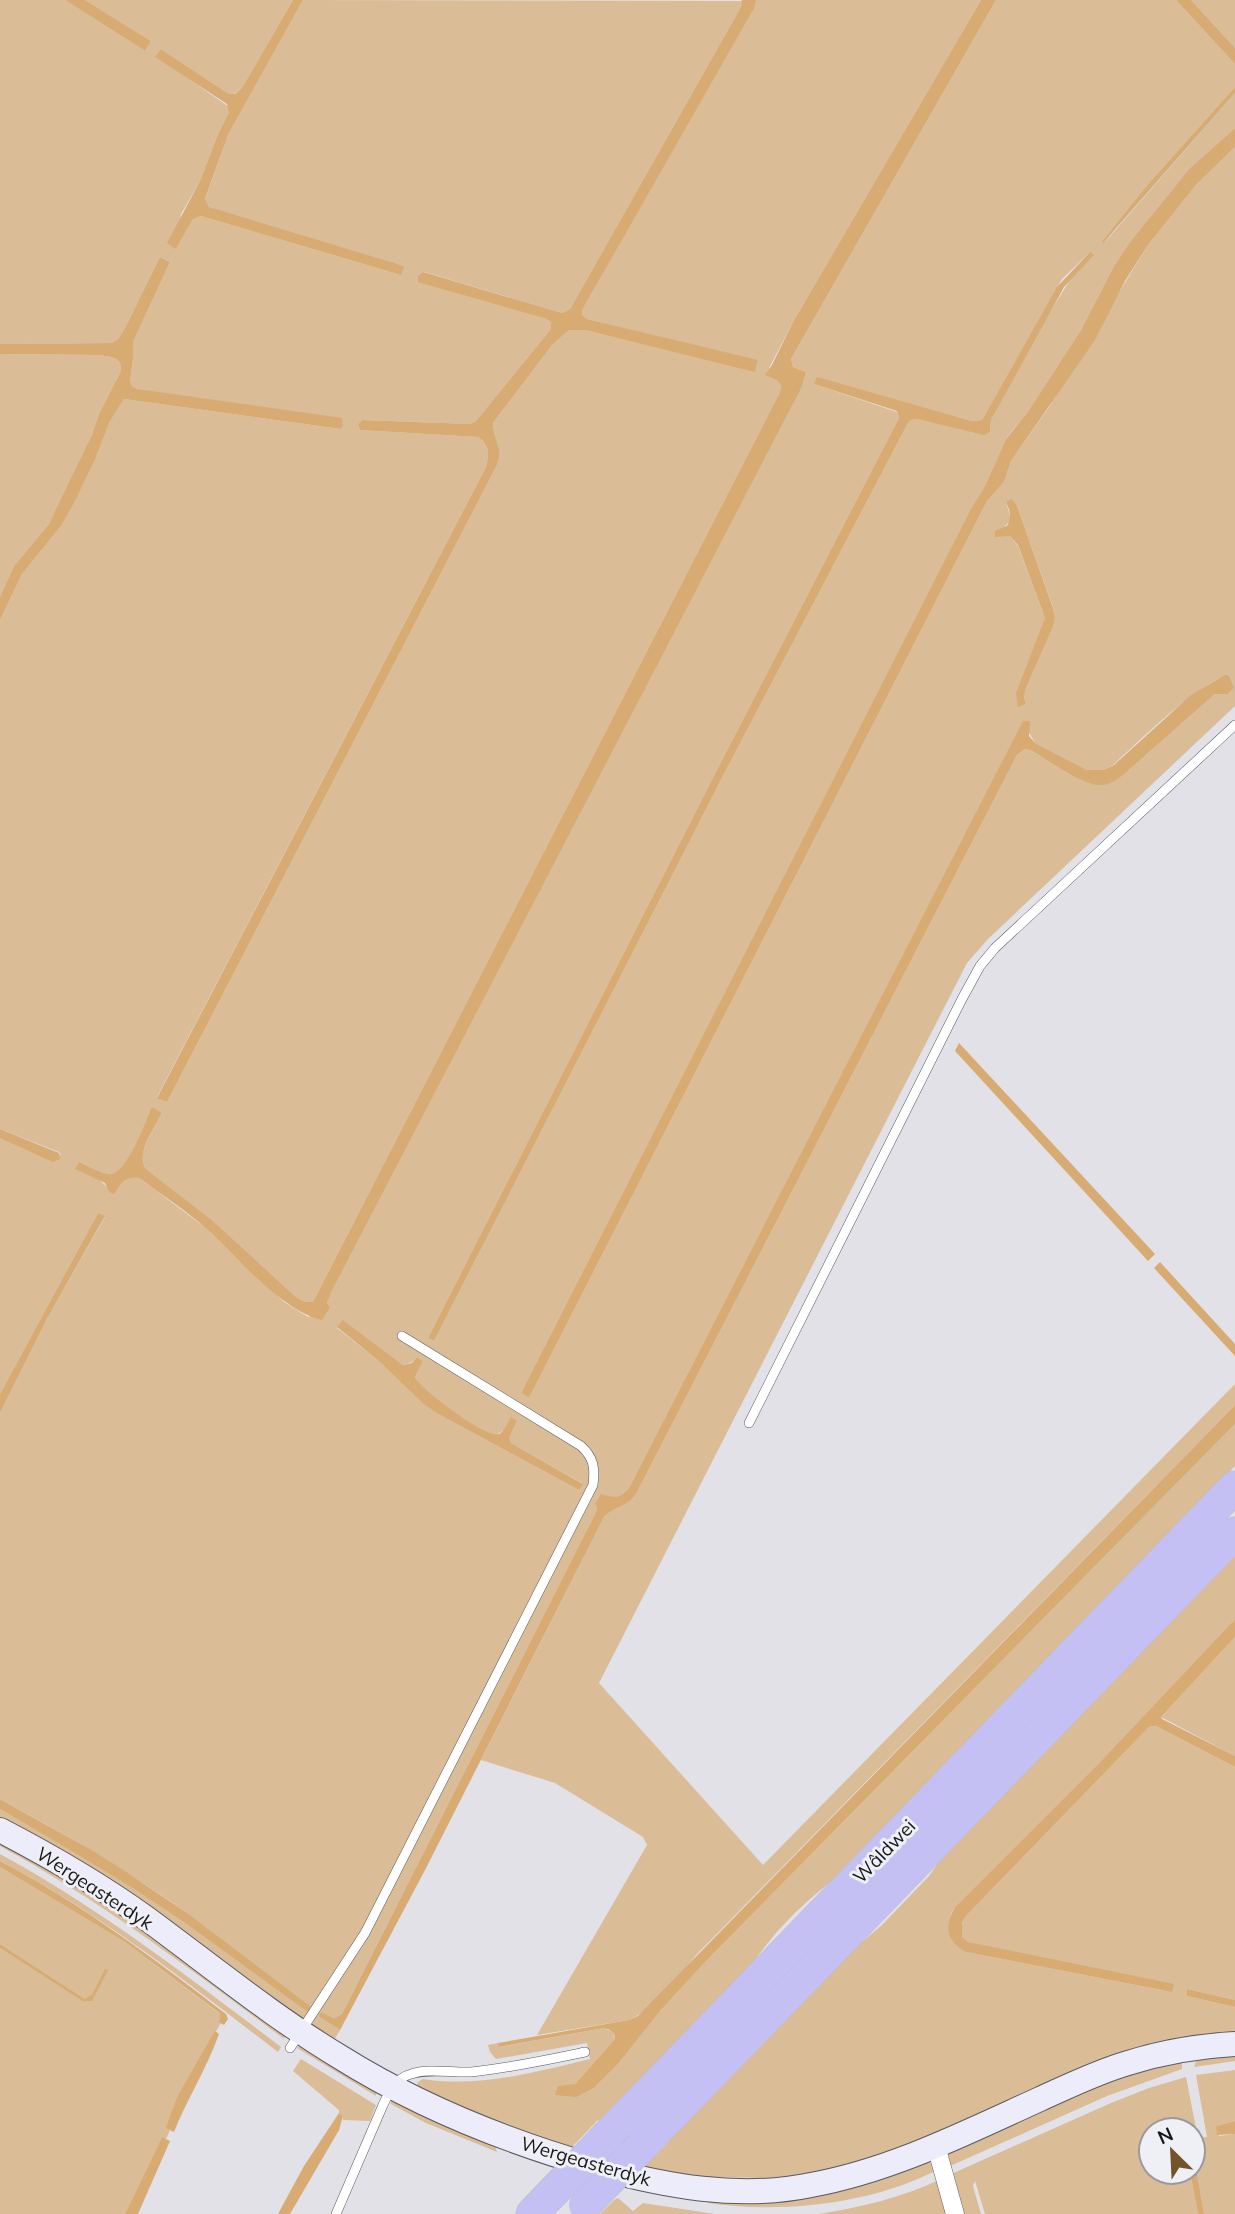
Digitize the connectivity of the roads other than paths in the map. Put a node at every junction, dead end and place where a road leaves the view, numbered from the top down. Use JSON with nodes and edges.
{"nodes":[{"id":1,"x":1235,"y":725,"type":"edge"},
{"id":2,"x":402,"y":1336,"type":"dead end"},
{"id":3,"x":749,"y":1423,"type":"dead end"},
{"id":4,"x":1235,"y":1487,"type":"edge"},
{"id":5,"x":1235,"y":1533,"type":"edge"},
{"id":6,"x":0,"y":1830,"type":"edge"},
{"id":7,"x":296,"y":2040,"type":"junction"},
{"id":8,"x":1235,"y":2044,"type":"edge"},
{"id":9,"x":585,"y":2052,"type":"dead end"},
{"id":10,"x":391,"y":2088,"type":"junction"},
{"id":11,"x":936,"y":2146,"type":"junction"},
{"id":12,"x":581,"y":2209,"type":"edge"},
{"id":13,"x":336,"y":2214,"type":"edge"},
{"id":14,"x":532,"y":2214,"type":"edge"},
{"id":15,"x":954,"y":2214,"type":"edge"}],
"edges":[{"from":1,"to":3,"type":"lane"},
{"from":2,"to":7,"type":"lane"},
{"from":4,"to":14,"type":"highway","name":"Wâldwei","bridge":true},
{"from":5,"to":12,"type":"highway","name":"Wâldwei","bridge":true},
{"from":6,"to":7,"type":"street","name":"Wergeasterdyk"},
{"from":7,"to":10,"type":"street","name":"Wergeasterdyk"},
{"from":8,"to":11,"type":"street","name":"Wergeasterdyk"},
{"from":9,"to":10,"type":"lane"},
{"from":10,"to":11,"type":"street","name":"Wergeasterdyk"},
{"from":10,"to":13,"type":"lane"},
{"from":11,"to":15,"type":"street"}]}
